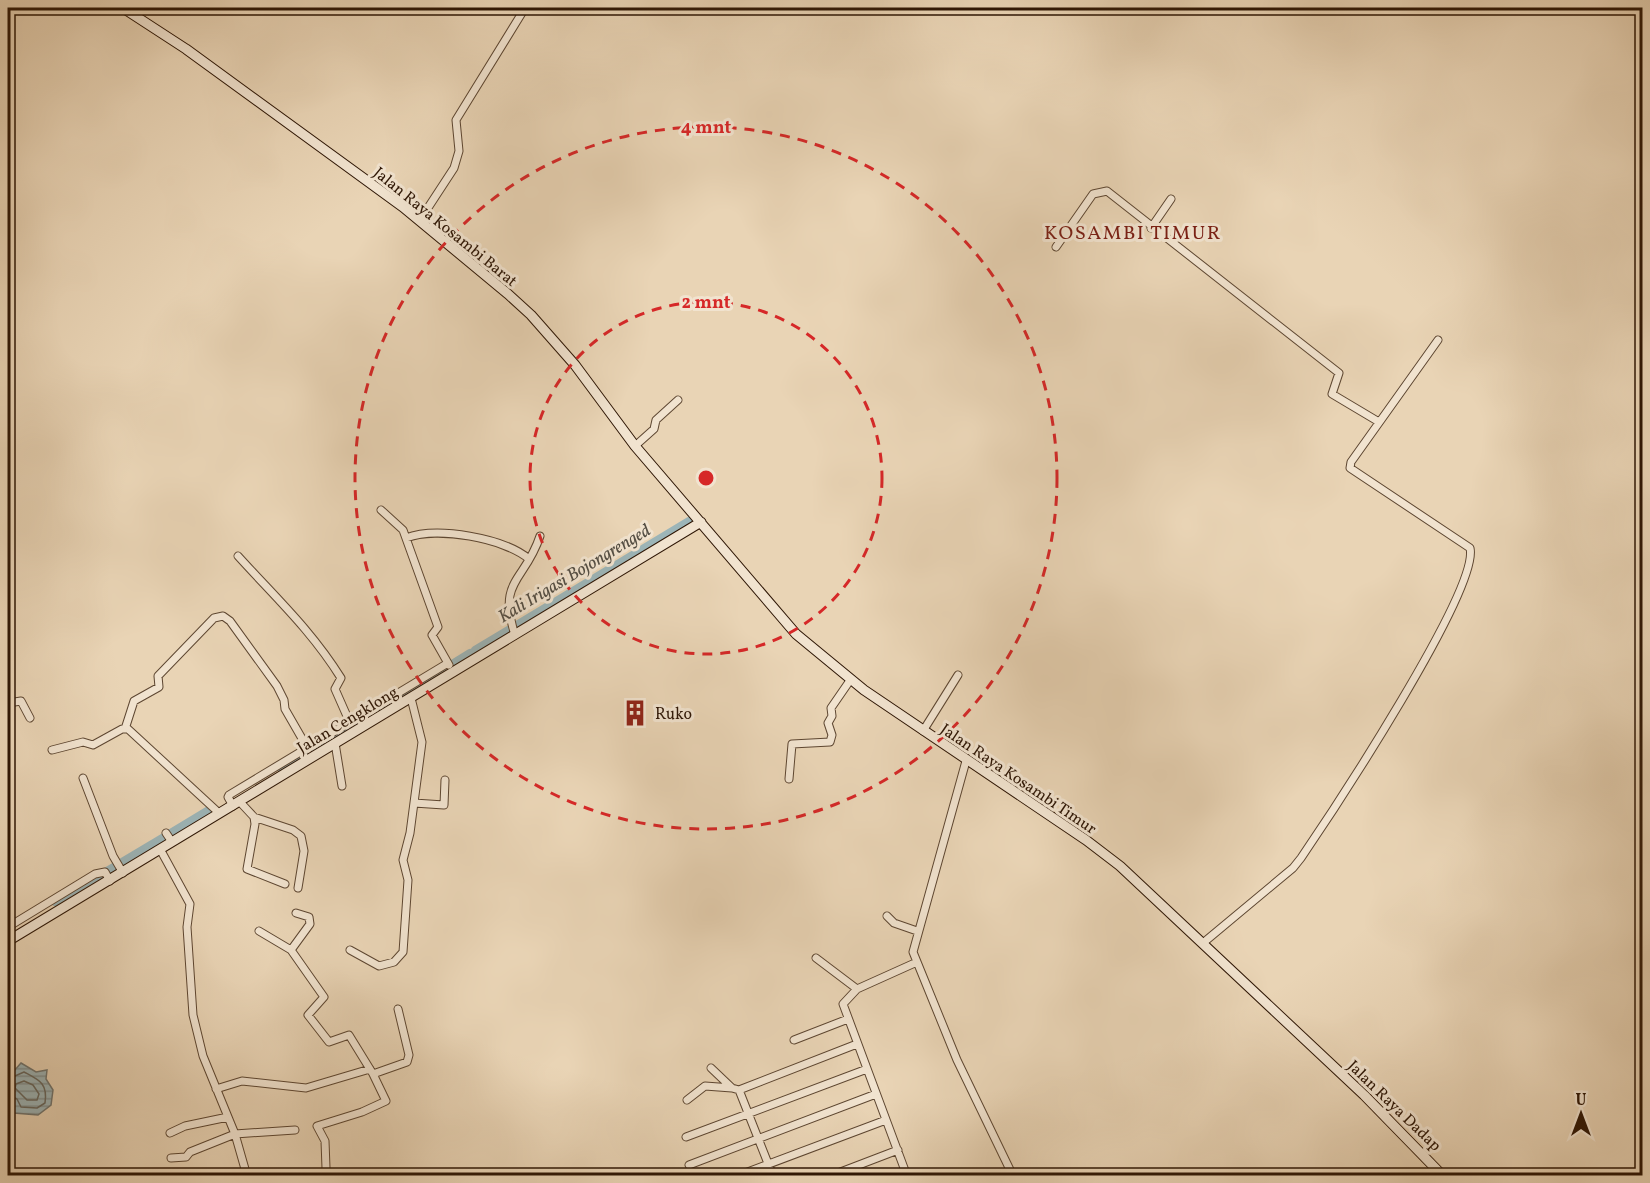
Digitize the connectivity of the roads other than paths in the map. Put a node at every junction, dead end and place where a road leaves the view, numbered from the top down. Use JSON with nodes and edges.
{"nodes":[{"id":1,"x":123,"y":8,"type":"edge"},
{"id":2,"x":525,"y":8,"type":"edge"},
{"id":3,"x":1172,"y":199,"type":"dead end"},
{"id":4,"x":420,"y":220,"type":"junction"},
{"id":5,"x":1151,"y":228,"type":"junction"},
{"id":6,"x":1056,"y":247,"type":"dead end"},
{"id":7,"x":1438,"y":340,"type":"dead end"},
{"id":8,"x":678,"y":400,"type":"dead end"},
{"id":9,"x":1379,"y":422,"type":"junction"},
{"id":10,"x":635,"y":446,"type":"junction"},
{"id":11,"x":381,"y":510,"type":"dead end"},
{"id":12,"x":701,"y":522,"type":"junction"},
{"id":13,"x":540,"y":536,"type":"dead end"},
{"id":14,"x":406,"y":538,"type":"junction"},
{"id":15,"x":238,"y":556,"type":"dead end"},
{"id":16,"x":529,"y":559,"type":"junction"},
{"id":17,"x":513,"y":630,"type":"junction"},
{"id":18,"x":451,"y":667,"type":"junction"},
{"id":19,"x":958,"y":675,"type":"dead end"},
{"id":20,"x":851,"y":679,"type":"junction"},
{"id":21,"x":411,"y":698,"type":"junction"},
{"id":22,"x":8,"y":703,"type":"edge"},
{"id":23,"x":30,"y":718,"type":"dead end"},
{"id":24,"x":351,"y":723,"type":"junction"},
{"id":25,"x":125,"y":729,"type":"junction"},
{"id":26,"x":922,"y":732,"type":"junction"},
{"id":27,"x":335,"y":743,"type":"junction"},
{"id":28,"x":323,"y":745,"type":"junction"},
{"id":29,"x":308,"y":749,"type":"junction"},
{"id":30,"x":52,"y":750,"type":"dead end"},
{"id":31,"x":966,"y":761,"type":"junction"},
{"id":32,"x":278,"y":772,"type":"junction"},
{"id":33,"x":83,"y":778,"type":"dead end"},
{"id":34,"x":789,"y":779,"type":"dead end"},
{"id":35,"x":445,"y":780,"type":"dead end"},
{"id":36,"x":342,"y":786,"type":"dead end"},
{"id":37,"x":233,"y":802,"type":"junction"},
{"id":38,"x":414,"y":803,"type":"junction"},
{"id":39,"x":219,"y":813,"type":"junction"},
{"id":40,"x":254,"y":818,"type":"junction"},
{"id":41,"x":166,"y":833,"type":"dead end"},
{"id":42,"x":172,"y":842,"type":"junction"},
{"id":43,"x":160,"y":849,"type":"junction"},
{"id":44,"x":120,"y":867,"type":"junction"},
{"id":45,"x":108,"y":877,"type":"junction"},
{"id":46,"x":285,"y":884,"type":"dead end"},
{"id":47,"x":298,"y":888,"type":"dead end"},
{"id":48,"x":296,"y":913,"type":"dead end"},
{"id":49,"x":887,"y":916,"type":"dead end"},
{"id":50,"x":8,"y":927,"type":"edge"},
{"id":51,"x":259,"y":931,"type":"dead end"},
{"id":52,"x":917,"y":931,"type":"junction"},
{"id":53,"x":8,"y":941,"type":"edge"},
{"id":54,"x":1203,"y":943,"type":"junction"},
{"id":55,"x":291,"y":950,"type":"junction"},
{"id":56,"x":350,"y":950,"type":"dead end"},
{"id":57,"x":816,"y":958,"type":"dead end"},
{"id":58,"x":917,"y":962,"type":"junction"},
{"id":59,"x":857,"y":989,"type":"junction"},
{"id":60,"x":398,"y":1009,"type":"dead end"},
{"id":61,"x":848,"y":1019,"type":"junction"},
{"id":62,"x":794,"y":1040,"type":"dead end"},
{"id":63,"x":857,"y":1044,"type":"junction"},
{"id":64,"x":1321,"y":1061,"type":"joint"},
{"id":65,"x":711,"y":1068,"type":"dead end"},
{"id":66,"x":867,"y":1069,"type":"junction"},
{"id":67,"x":372,"y":1071,"type":"junction"},
{"id":68,"x":216,"y":1089,"type":"junction"},
{"id":69,"x":736,"y":1089,"type":"junction"},
{"id":70,"x":876,"y":1094,"type":"junction"},
{"id":71,"x":687,"y":1100,"type":"dead end"},
{"id":72,"x":748,"y":1113,"type":"junction"},
{"id":73,"x":228,"y":1117,"type":"junction"},
{"id":74,"x":886,"y":1120,"type":"junction"},
{"id":75,"x":295,"y":1130,"type":"dead end"},
{"id":76,"x":170,"y":1133,"type":"dead end"},
{"id":77,"x":236,"y":1134,"type":"junction"},
{"id":78,"x":686,"y":1137,"type":"dead end"},
{"id":79,"x":759,"y":1138,"type":"junction"},
{"id":80,"x":898,"y":1150,"type":"junction"},
{"id":81,"x":171,"y":1158,"type":"dead end"},
{"id":82,"x":769,"y":1164,"type":"junction"},
{"id":83,"x":689,"y":1165,"type":"dead end"},
{"id":84,"x":326,"y":1168,"type":"dead end"},
{"id":85,"x":247,"y":1176,"type":"edge"},
{"id":86,"x":737,"y":1176,"type":"edge"},
{"id":87,"x":773,"y":1176,"type":"edge"},
{"id":88,"x":830,"y":1176,"type":"edge"},
{"id":89,"x":907,"y":1176,"type":"edge"},
{"id":90,"x":1013,"y":1176,"type":"edge"},
{"id":91,"x":1443,"y":1176,"type":"edge"}],
"edges":[{"from":1,"to":4,"type":"main road","name":"Jalan Raya Kosambi Barat"},
{"from":2,"to":4,"type":"street"},
{"from":3,"to":5,"type":"street"},
{"from":4,"to":10,"type":"main road","name":"Jalan Raya Kosambi Barat"},
{"from":5,"to":6,"type":"street"},
{"from":5,"to":9,"type":"street"},
{"from":7,"to":9,"type":"street"},
{"from":8,"to":10,"type":"street"},
{"from":9,"to":54,"type":"street"},
{"from":10,"to":12,"type":"main road","name":"Jalan Raya Kosambi Barat"},
{"from":11,"to":14,"type":"street"},
{"from":12,"to":17,"type":"main road","name":"Jalan Cengklong"},
{"from":12,"to":20,"type":"main road","name":"Jalan Raya Kosambi Timur"},
{"from":13,"to":16,"type":"street"},
{"from":14,"to":16,"type":"street"},
{"from":14,"to":18,"type":"street"},
{"from":15,"to":24,"type":"street"},
{"from":16,"to":17,"type":"street"},
{"from":17,"to":18,"type":"main road","name":"Jalan Cengklong"},
{"from":18,"to":21,"type":"main road","name":"Jalan Cengklong"},
{"from":18,"to":24,"type":"street"},
{"from":19,"to":26,"type":"street"},
{"from":20,"to":26,"type":"main road","name":"Jalan Raya Kosambi Timur"},
{"from":20,"to":34,"type":"street"},
{"from":21,"to":27,"type":"main road","name":"Jalan Cengklong"},
{"from":21,"to":38,"type":"street"},
{"from":22,"to":23,"type":"street"},
{"from":24,"to":28,"type":"street"},
{"from":25,"to":29,"type":"street"},
{"from":25,"to":30,"type":"street"},
{"from":25,"to":39,"type":"street"},
{"from":26,"to":31,"type":"main road","name":"Jalan Raya Kosambi Timur"},
{"from":27,"to":28,"type":"main road","name":"Jalan Cengklong"},
{"from":27,"to":36,"type":"street"},
{"from":28,"to":29,"type":"street"},
{"from":28,"to":32,"type":"main road","name":"Jalan Cengklong"},
{"from":29,"to":32,"type":"street"},
{"from":31,"to":52,"type":"street"},
{"from":31,"to":54,"type":"main road","name":"Jalan Raya Kosambi Timur"},
{"from":32,"to":37,"type":"main road","name":"Jalan Cengklong"},
{"from":33,"to":44,"type":"street"},
{"from":35,"to":38,"type":"street"},
{"from":37,"to":39,"type":"main road","name":"Jalan Cengklong"},
{"from":37,"to":40,"type":"street"},
{"from":38,"to":56,"type":"street"},
{"from":39,"to":42,"type":"main road","name":"Jalan Cengklong"},
{"from":40,"to":46,"type":"street"},
{"from":40,"to":47,"type":"street"},
{"from":41,"to":42,"type":"street"},
{"from":42,"to":43,"type":"main road","name":"Jalan Cengklong"},
{"from":43,"to":44,"type":"main road","name":"Jalan Cengklong"},
{"from":43,"to":68,"type":"street"},
{"from":44,"to":45,"type":"main road","name":"Jalan Cengklong"},
{"from":45,"to":50,"type":"street"},
{"from":45,"to":53,"type":"main road","name":"Jalan Cengklong"},
{"from":48,"to":55,"type":"street"},
{"from":49,"to":52,"type":"street"},
{"from":51,"to":55,"type":"street"},
{"from":52,"to":58,"type":"street"},
{"from":54,"to":64,"type":"main road","name":"Jalan Raya Kosambi Timur"},
{"from":55,"to":67,"type":"street"},
{"from":57,"to":59,"type":"street"},
{"from":58,"to":59,"type":"street"},
{"from":58,"to":90,"type":"street"},
{"from":59,"to":61,"type":"street"},
{"from":60,"to":67,"type":"street"},
{"from":61,"to":62,"type":"street"},
{"from":61,"to":63,"type":"street"},
{"from":63,"to":66,"type":"street"},
{"from":63,"to":69,"type":"street"},
{"from":64,"to":91,"type":"main road","name":"Jalan Raya Dadap"},
{"from":65,"to":69,"type":"street"},
{"from":66,"to":70,"type":"street"},
{"from":66,"to":72,"type":"street"},
{"from":67,"to":68,"type":"street"},
{"from":67,"to":84,"type":"street"},
{"from":68,"to":73,"type":"street"},
{"from":69,"to":71,"type":"street"},
{"from":69,"to":72,"type":"street"},
{"from":70,"to":74,"type":"street"},
{"from":70,"to":79,"type":"street"},
{"from":72,"to":78,"type":"street"},
{"from":72,"to":79,"type":"street"},
{"from":73,"to":76,"type":"street"},
{"from":73,"to":77,"type":"street"},
{"from":74,"to":80,"type":"street"},
{"from":74,"to":82,"type":"street"},
{"from":75,"to":77,"type":"street"},
{"from":77,"to":81,"type":"street"},
{"from":77,"to":85,"type":"street"},
{"from":79,"to":82,"type":"street"},
{"from":79,"to":83,"type":"street"},
{"from":80,"to":88,"type":"street"},
{"from":80,"to":89,"type":"street"},
{"from":82,"to":86,"type":"street"},
{"from":82,"to":87,"type":"street"}]}
